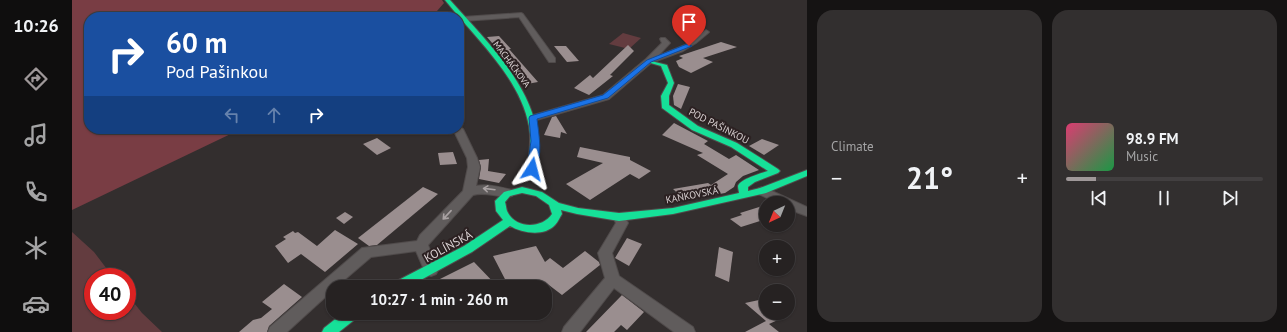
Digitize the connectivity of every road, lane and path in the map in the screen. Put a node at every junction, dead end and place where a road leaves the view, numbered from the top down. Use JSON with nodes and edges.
{"nodes":[{"id":1,"x":447,"y":0,"type":"edge"},
{"id":2,"x":457,"y":12,"type":"edge"},
{"id":3,"x":464,"y":18,"type":"edge"},
{"id":4,"x":464,"y":20,"type":"edge"},
{"id":5,"x":706,"y":32,"type":"dead end"},
{"id":6,"x":663,"y":39,"type":"dead end"},
{"id":7,"x":552,"y":60,"type":"dead end"},
{"id":8,"x":649,"y":61,"type":"junction"},
{"id":9,"x":533,"y":118,"type":"junction"},
{"id":10,"x":460,"y":134,"type":"edge"},
{"id":11,"x":807,"y":173,"type":"edge"},
{"id":12,"x":530,"y":178,"type":"junction"},
{"id":13,"x":762,"y":191,"type":"junction"},
{"id":14,"x":469,"y":192,"type":"junction"},
{"id":15,"x":512,"y":192,"type":"junction"},
{"id":16,"x":538,"y":193,"type":"junction"},
{"id":17,"x":744,"y":196,"type":"junction"},
{"id":18,"x":772,"y":196,"type":"edge"},
{"id":19,"x":555,"y":206,"type":"junction"},
{"id":20,"x":795,"y":207,"type":"edge"},
{"id":21,"x":577,"y":211,"type":"junction"},
{"id":22,"x":807,"y":212,"type":"edge"},
{"id":23,"x":619,"y":216,"type":"junction"},
{"id":24,"x":556,"y":218,"type":"junction"},
{"id":25,"x":508,"y":222,"type":"junction"},
{"id":26,"x":421,"y":245,"type":"junction"},
{"id":27,"x":431,"y":270,"type":"junction"},
{"id":28,"x":613,"y":279,"type":"junction"},
{"id":29,"x":411,"y":280,"type":"edge"},
{"id":30,"x":344,"y":320,"type":"edge"},
{"id":31,"x":276,"y":332,"type":"edge"},
{"id":32,"x":329,"y":332,"type":"edge"},
{"id":33,"x":570,"y":332,"type":"edge"},
{"id":34,"x":687,"y":332,"type":"edge"}],
"edges":[{"from":1,"to":2,"type":"street","name":"MACHÁČKOVA"},
{"from":3,"to":7,"type":"street"},
{"from":4,"to":9,"type":"street","name":"MACHÁČKOVA"},
{"from":5,"to":8,"type":"street"},
{"from":6,"to":8,"type":"street"},
{"from":8,"to":9,"type":"street"},
{"from":8,"to":17,"type":"street","name":"POD PAŠINKOU"},
{"from":9,"to":12,"type":"street","name":"MACHÁČKOVA"},
{"from":10,"to":14,"type":"street"},
{"from":11,"to":13,"type":"street","name":"KAŇKOVSKÁ"},
{"from":12,"to":15,"type":"street"},
{"from":12,"to":16,"type":"street"},
{"from":13,"to":17,"type":"street","name":"KAŇKOVSKÁ"},
{"from":13,"to":18,"type":"street"},
{"from":15,"to":14,"type":"street","one_way":true},
{"from":14,"to":26,"type":"street","one_way":true},
{"from":15,"to":16,"type":"street"},
{"from":15,"to":25,"type":"street"},
{"from":16,"to":19,"type":"street"},
{"from":17,"to":23,"type":"street","name":"KAŇKOVSKÁ"},
{"from":19,"to":21,"type":"street","name":"KAŇKOVSKÁ"},
{"from":19,"to":24,"type":"street"},
{"from":20,"to":22,"type":"street"},
{"from":21,"to":23,"type":"street","name":"KAŇKOVSKÁ"},
{"from":21,"to":24,"type":"street"},
{"from":23,"to":28,"type":"street"},
{"from":24,"to":25,"type":"street"},
{"from":25,"to":27,"type":"street","name":"KOLÍNSKÁ"},
{"from":26,"to":27,"type":"street"},
{"from":26,"to":31,"type":"street"},
{"from":27,"to":29,"type":"street","name":"KOLÍNSKÁ"},
{"from":28,"to":33,"type":"street"},
{"from":28,"to":34,"type":"street"},
{"from":30,"to":32,"type":"street"}]}
